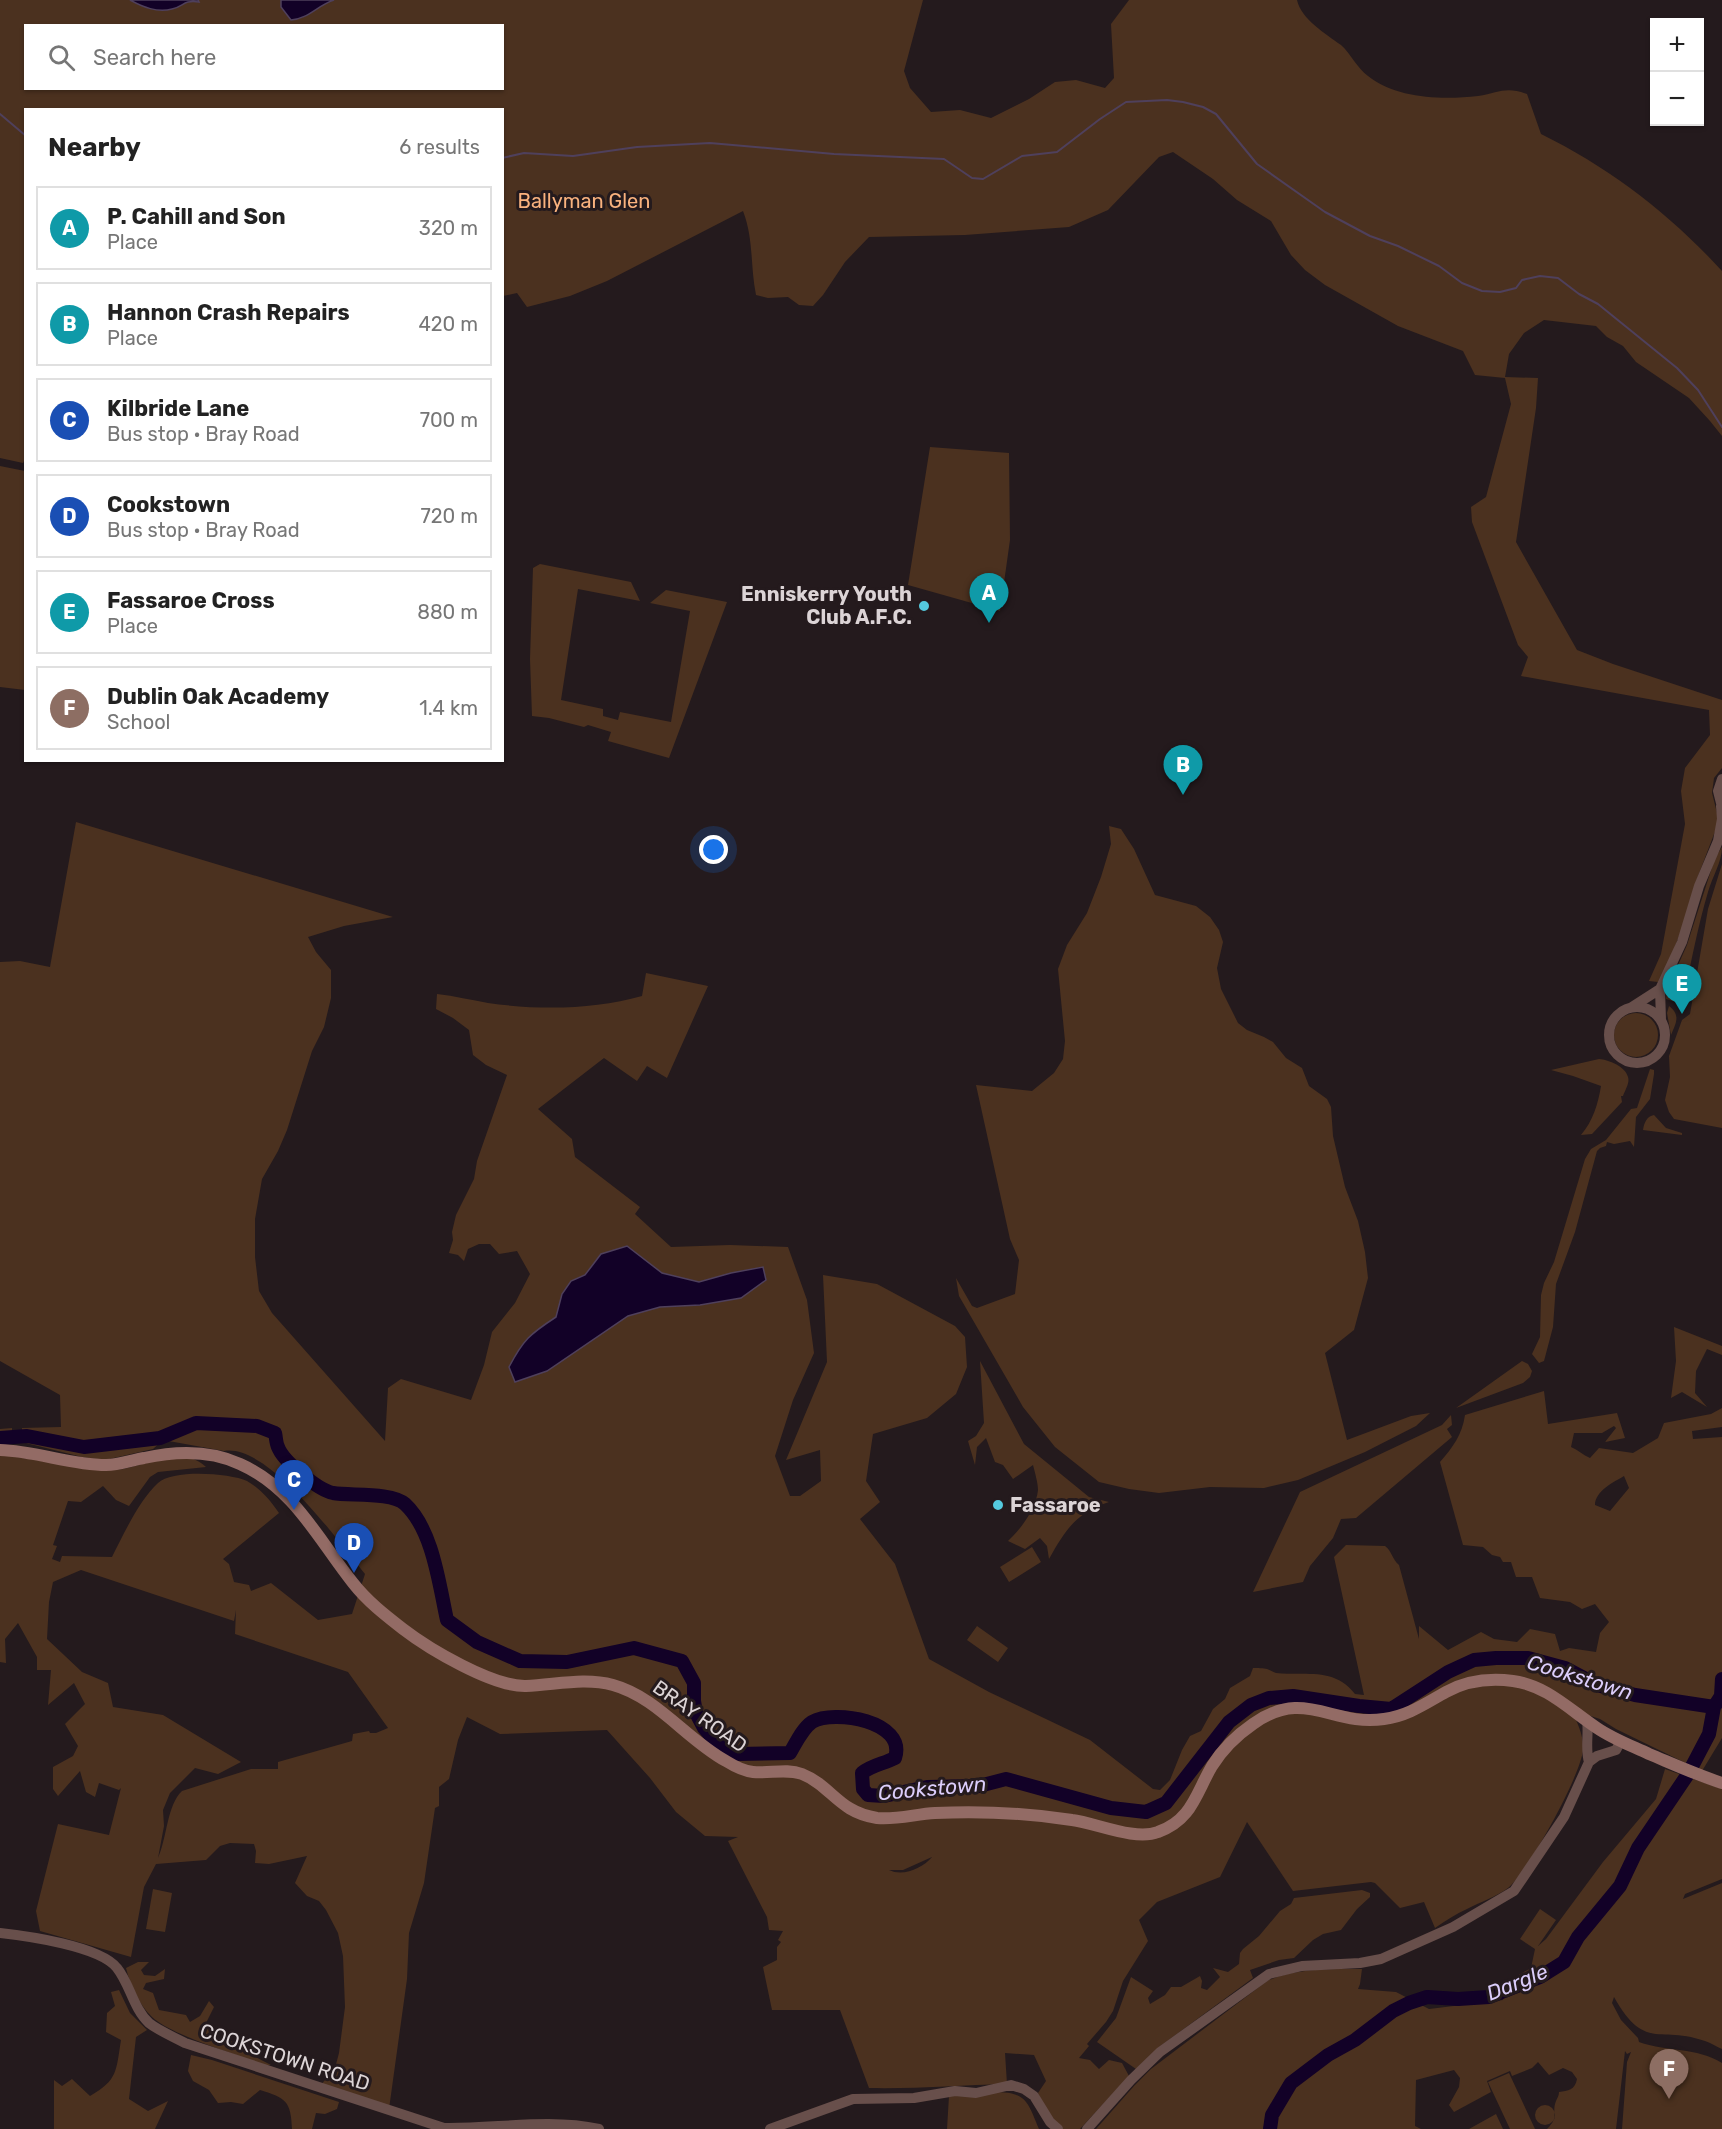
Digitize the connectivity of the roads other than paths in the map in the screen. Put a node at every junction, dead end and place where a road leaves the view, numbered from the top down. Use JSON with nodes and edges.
{"nodes":[{"id":1,"x":1722,"y":779,"type":"edge"},
{"id":2,"x":1722,"y":807,"type":"edge"},
{"id":3,"x":1720,"y":839,"type":"edge"},
{"id":4,"x":1660,"y":989,"type":"junction"},
{"id":5,"x":1629,"y":1008,"type":"junction"},
{"id":6,"x":1661,"y":1020,"type":"junction"},
{"id":7,"x":0,"y":1450,"type":"edge"},
{"id":8,"x":1587,"y":1720,"type":"junction"},
{"id":9,"x":1621,"y":1741,"type":"junction"},
{"id":10,"x":1589,"y":1762,"type":"junction"},
{"id":11,"x":1722,"y":1783,"type":"edge"},
{"id":12,"x":0,"y":1933,"type":"edge"},
{"id":13,"x":599,"y":2129,"type":"edge"},
{"id":14,"x":770,"y":2129,"type":"edge"},
{"id":15,"x":1058,"y":2129,"type":"edge"},
{"id":16,"x":1087,"y":2129,"type":"edge"}],
"edges":[{"from":1,"to":2,"type":"street"},
{"from":2,"to":3,"type":"street"},
{"from":3,"to":4,"type":"street"},
{"from":4,"to":5,"type":"street"},
{"from":4,"to":6,"type":"street"},
{"from":5,"to":6,"type":"street"},
{"from":5,"to":6,"type":"street"},
{"from":7,"to":8,"type":"main road","name":"BRAY ROAD"},
{"from":8,"to":9,"type":"main road","name":"BRAY ROAD"},
{"from":8,"to":10,"type":"street"},
{"from":9,"to":10,"type":"street"},
{"from":9,"to":11,"type":"main road","name":"BRAY ROAD"},
{"from":10,"to":16,"type":"street"},
{"from":12,"to":13,"type":"street","name":"COOKSTOWN ROAD"},
{"from":14,"to":15,"type":"street"}]}
